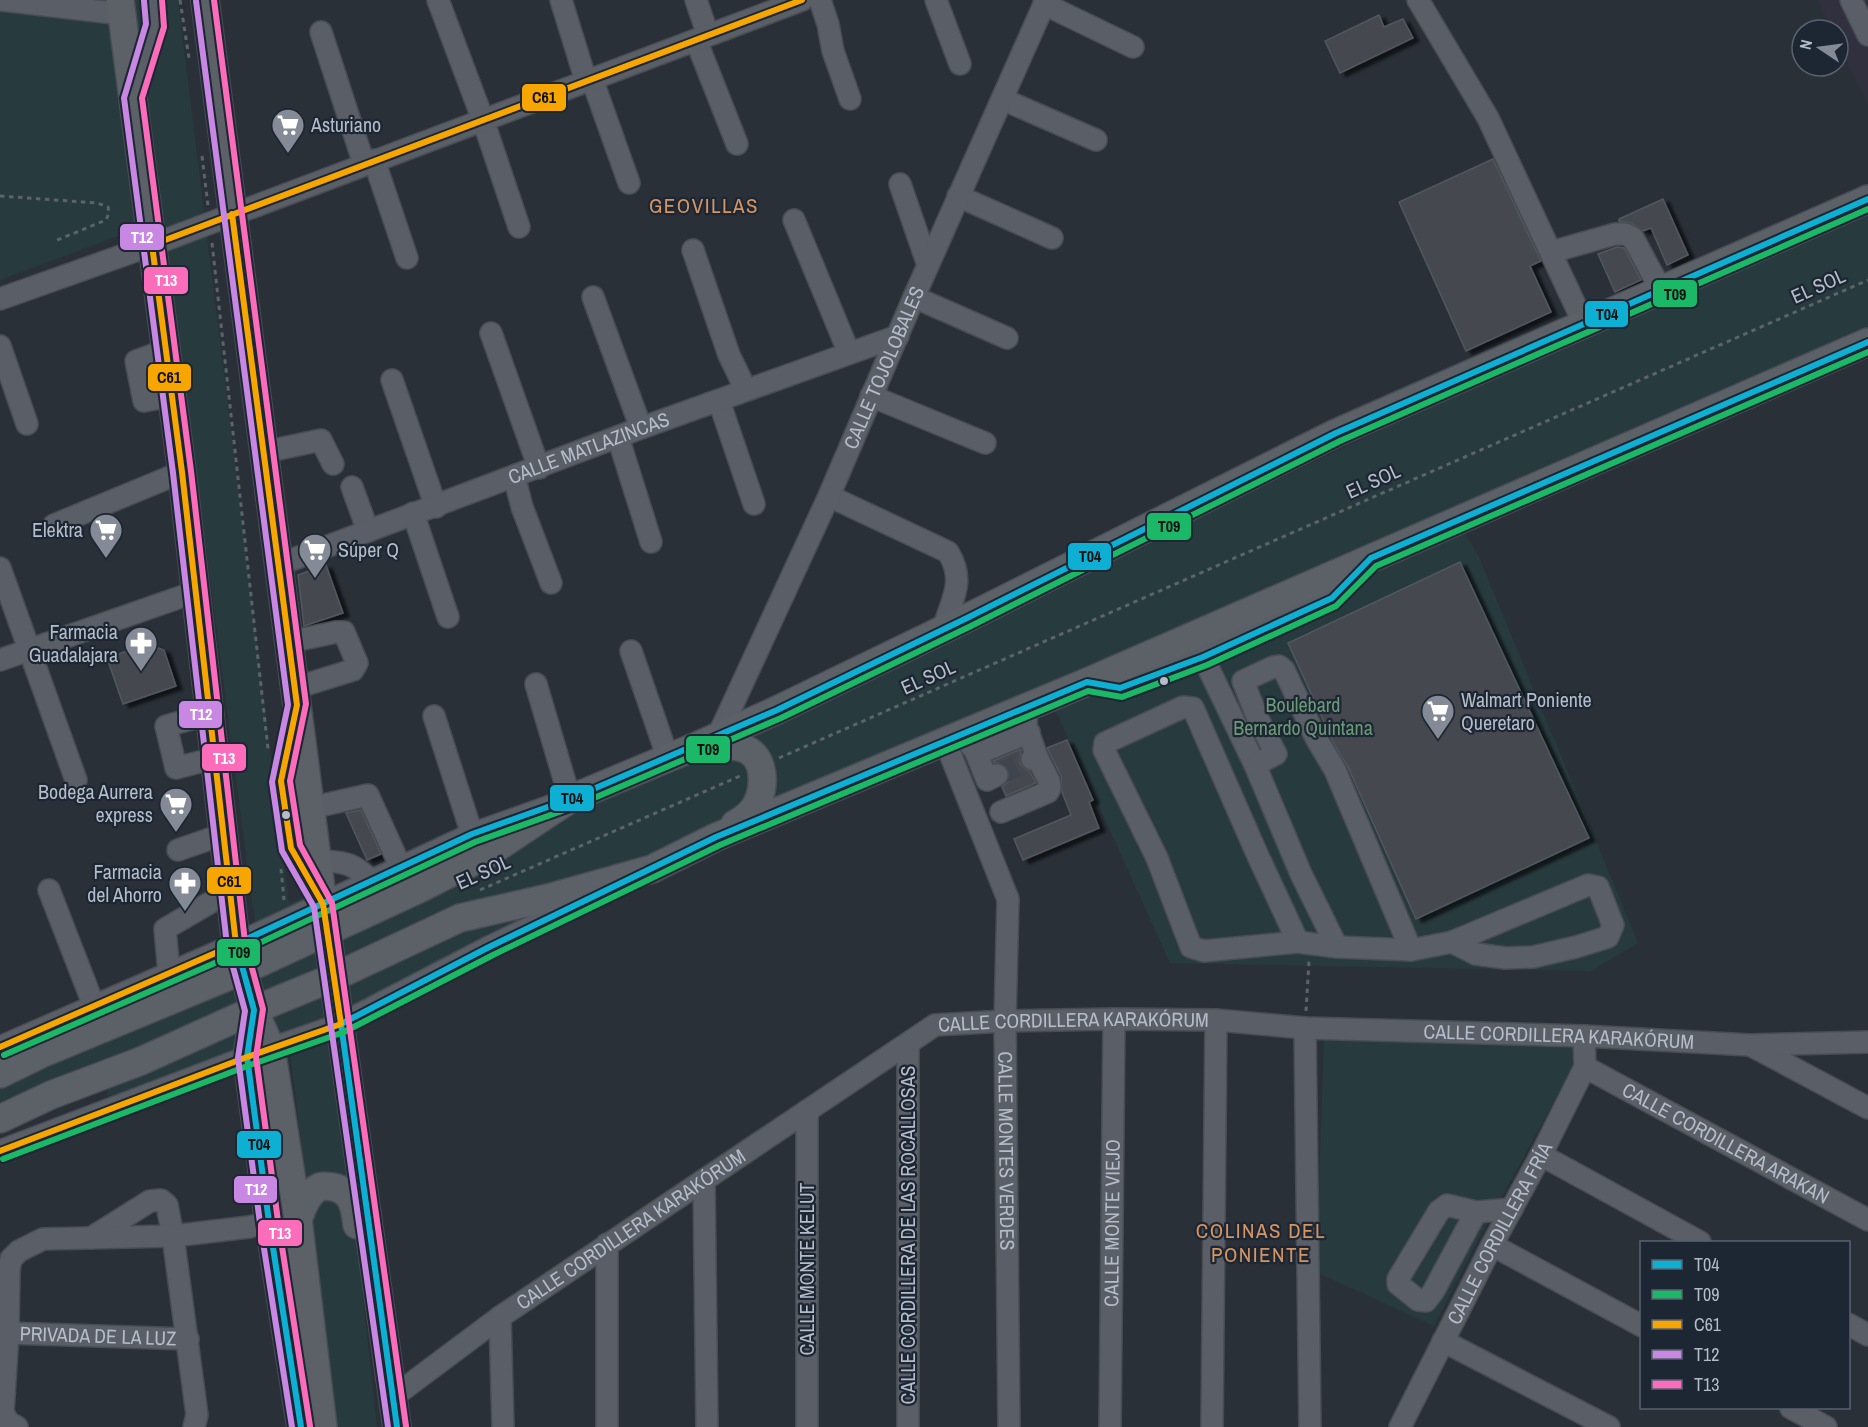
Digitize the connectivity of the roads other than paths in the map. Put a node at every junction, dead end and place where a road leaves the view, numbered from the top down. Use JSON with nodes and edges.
{"nodes":[{"id":1,"x":5,"y":0,"type":"edge"},
{"id":2,"x":153,"y":0,"type":"edge"},
{"id":3,"x":205,"y":0,"type":"edge"},
{"id":4,"x":438,"y":0,"type":"edge"},
{"id":5,"x":561,"y":0,"type":"edge"},
{"id":6,"x":696,"y":0,"type":"edge"},
{"id":7,"x":802,"y":0,"type":"edge"},
{"id":8,"x":820,"y":0,"type":"edge"},
{"id":9,"x":936,"y":0,"type":"edge"},
{"id":10,"x":1418,"y":0,"type":"edge"},
{"id":11,"x":1851,"y":0,"type":"edge"},
{"id":12,"x":1045,"y":2,"type":"edge"},
{"id":13,"x":121,"y":7,"type":"edge"},
{"id":14,"x":321,"y":32,"type":"dead end"},
{"id":15,"x":1868,"y":35,"type":"edge"},
{"id":16,"x":702,"y":37,"type":"junction"},
{"id":17,"x":1133,"y":47,"type":"dead end"},
{"id":18,"x":960,"y":64,"type":"dead end"},
{"id":19,"x":589,"y":80,"type":"junction"},
{"id":20,"x":133,"y":97,"type":"junction"},
{"id":21,"x":850,"y":99,"type":"dead end"},
{"id":22,"x":1002,"y":99,"type":"junction"},
{"id":23,"x":483,"y":120,"type":"junction"},
{"id":24,"x":1096,"y":140,"type":"dead end"},
{"id":25,"x":736,"y":144,"type":"dead end"},
{"id":26,"x":369,"y":162,"type":"junction"},
{"id":27,"x":629,"y":183,"type":"dead end"},
{"id":28,"x":900,"y":184,"type":"dead end"},
{"id":29,"x":958,"y":196,"type":"junction"},
{"id":30,"x":1868,"y":199,"type":"edge"},
{"id":31,"x":221,"y":218,"type":"junction"},
{"id":32,"x":794,"y":220,"type":"dead end"},
{"id":33,"x":519,"y":227,"type":"dead end"},
{"id":34,"x":1052,"y":238,"type":"dead end"},
{"id":35,"x":152,"y":245,"type":"junction"},
{"id":36,"x":693,"y":250,"type":"dead end"},
{"id":37,"x":1551,"y":252,"type":"junction"},
{"id":38,"x":407,"y":258,"type":"dead end"},
{"id":39,"x":928,"y":266,"type":"junction"},
{"id":40,"x":1661,"y":290,"type":"junction"},
{"id":41,"x":593,"y":297,"type":"dead end"},
{"id":42,"x":914,"y":297,"type":"junction"},
{"id":43,"x":0,"y":299,"type":"edge"},
{"id":44,"x":1584,"y":324,"type":"junction"},
{"id":45,"x":491,"y":333,"type":"dead end"},
{"id":46,"x":898,"y":336,"type":"junction"},
{"id":47,"x":1007,"y":338,"type":"dead end"},
{"id":48,"x":1868,"y":342,"type":"edge"},
{"id":49,"x":0,"y":346,"type":"edge"},
{"id":50,"x":849,"y":353,"type":"junction"},
{"id":51,"x":392,"y":380,"type":"dead end"},
{"id":52,"x":746,"y":390,"type":"junction"},
{"id":53,"x":871,"y":396,"type":"junction"},
{"id":54,"x":719,"y":400,"type":"junction"},
{"id":55,"x":27,"y":424,"type":"dead end"},
{"id":56,"x":641,"y":428,"type":"junction"},
{"id":57,"x":618,"y":437,"type":"junction"},
{"id":58,"x":985,"y":442,"type":"dead end"},
{"id":59,"x":264,"y":452,"type":"junction"},
{"id":60,"x":333,"y":464,"type":"dead end"},
{"id":61,"x":538,"y":468,"type":"junction"},
{"id":62,"x":182,"y":472,"type":"junction"},
{"id":63,"x":514,"y":476,"type":"junction"},
{"id":64,"x":352,"y":487,"type":"dead end"},
{"id":65,"x":829,"y":496,"type":"junction"},
{"id":66,"x":754,"y":504,"type":"dead end"},
{"id":67,"x":436,"y":507,"type":"junction"},
{"id":68,"x":413,"y":513,"type":"junction"},
{"id":69,"x":54,"y":525,"type":"dead end"},
{"id":70,"x":368,"y":531,"type":"junction"},
{"id":71,"x":651,"y":542,"type":"dead end"},
{"id":72,"x":1371,"y":558,"type":"junction"},
{"id":73,"x":278,"y":565,"type":"junction"},
{"id":74,"x":0,"y":568,"type":"edge"},
{"id":75,"x":550,"y":583,"type":"dead end"},
{"id":76,"x":195,"y":592,"type":"junction"},
{"id":77,"x":448,"y":617,"type":"dead end"},
{"id":78,"x":943,"y":629,"type":"junction"},
{"id":79,"x":289,"y":642,"type":"junction"},
{"id":80,"x":28,"y":649,"type":"junction"},
{"id":81,"x":631,"y":651,"type":"dead end"},
{"id":82,"x":1203,"y":657,"type":"junction"},
{"id":83,"x":0,"y":660,"type":"edge"},
{"id":84,"x":1087,"y":682,"type":"junction"},
{"id":85,"x":536,"y":684,"type":"dead end"},
{"id":86,"x":296,"y":696,"type":"junction"},
{"id":87,"x":209,"y":714,"type":"junction"},
{"id":88,"x":434,"y":716,"type":"dead end"},
{"id":89,"x":1028,"y":719,"type":"junction"},
{"id":90,"x":708,"y":741,"type":"junction"},
{"id":91,"x":961,"y":743,"type":"junction"},
{"id":92,"x":215,"y":758,"type":"junction"},
{"id":93,"x":668,"y":758,"type":"junction"},
{"id":94,"x":1255,"y":765,"type":"junction"},
{"id":95,"x":76,"y":780,"type":"dead end"},
{"id":96,"x":570,"y":799,"type":"junction"},
{"id":97,"x":310,"y":808,"type":"junction"},
{"id":98,"x":1001,"y":812,"type":"junction"},
{"id":99,"x":979,"y":823,"type":"junction"},
{"id":100,"x":224,"y":834,"type":"junction"},
{"id":101,"x":472,"y":834,"type":"junction"},
{"id":102,"x":716,"y":837,"type":"junction"},
{"id":103,"x":1287,"y":842,"type":"junction"},
{"id":104,"x":178,"y":850,"type":"dead end"},
{"id":105,"x":1258,"y":856,"type":"junction"},
{"id":106,"x":317,"y":860,"type":"junction"},
{"id":107,"x":397,"y":861,"type":"junction"},
{"id":108,"x":652,"y":869,"type":"junction"},
{"id":109,"x":366,"y":876,"type":"junction"},
{"id":110,"x":49,"y":890,"type":"dead end"},
{"id":111,"x":230,"y":891,"type":"junction"},
{"id":112,"x":323,"y":904,"type":"junction"},
{"id":113,"x":327,"y":932,"type":"junction"},
{"id":114,"x":1452,"y":942,"type":"junction"},
{"id":115,"x":1304,"y":943,"type":"junction"},
{"id":116,"x":236,"y":945,"type":"junction"},
{"id":117,"x":1337,"y":947,"type":"junction"},
{"id":118,"x":1411,"y":950,"type":"junction"},
{"id":119,"x":244,"y":970,"type":"junction"},
{"id":120,"x":169,"y":973,"type":"junction"},
{"id":121,"x":334,"y":977,"type":"junction"},
{"id":122,"x":93,"y":1006,"type":"junction"},
{"id":123,"x":254,"y":1010,"type":"junction"},
{"id":124,"x":1114,"y":1019,"type":"junction"},
{"id":125,"x":1216,"y":1020,"type":"junction"},
{"id":126,"x":1005,"y":1021,"type":"junction"},
{"id":127,"x":341,"y":1024,"type":"junction"},
{"id":128,"x":1305,"y":1028,"type":"junction"},
{"id":129,"x":1584,"y":1036,"type":"junction"},
{"id":130,"x":1868,"y":1042,"type":"edge"},
{"id":131,"x":908,"y":1044,"type":"junction"},
{"id":132,"x":1750,"y":1045,"type":"junction"},
{"id":133,"x":0,"y":1047,"type":"edge"},
{"id":134,"x":259,"y":1053,"type":"junction"},
{"id":135,"x":1586,"y":1067,"type":"junction"},
{"id":136,"x":0,"y":1074,"type":"edge"},
{"id":137,"x":1868,"y":1108,"type":"edge"},
{"id":138,"x":807,"y":1111,"type":"junction"},
{"id":139,"x":0,"y":1119,"type":"edge"},
{"id":140,"x":0,"y":1151,"type":"edge"},
{"id":141,"x":1541,"y":1155,"type":"junction"},
{"id":142,"x":704,"y":1180,"type":"junction"},
{"id":143,"x":1512,"y":1209,"type":"junction"},
{"id":144,"x":1476,"y":1212,"type":"dead end"},
{"id":145,"x":298,"y":1219,"type":"junction"},
{"id":146,"x":1868,"y":1220,"type":"edge"},
{"id":147,"x":269,"y":1222,"type":"junction"},
{"id":148,"x":174,"y":1236,"type":"junction"},
{"id":149,"x":91,"y":1238,"type":"junction"},
{"id":150,"x":1698,"y":1241,"type":"edge"},
{"id":151,"x":607,"y":1245,"type":"junction"},
{"id":152,"x":1492,"y":1245,"type":"junction"},
{"id":153,"x":500,"y":1317,"type":"junction"},
{"id":154,"x":1640,"y":1325,"type":"edge"},
{"id":155,"x":1850,"y":1325,"type":"edge"},
{"id":156,"x":8,"y":1333,"type":"junction"},
{"id":157,"x":1868,"y":1335,"type":"edge"},
{"id":158,"x":188,"y":1340,"type":"junction"},
{"id":159,"x":1443,"y":1341,"type":"junction"},
{"id":160,"x":387,"y":1354,"type":"junction"},
{"id":161,"x":393,"y":1397,"type":"junction"},
{"id":162,"x":1794,"y":1409,"type":"edge"},
{"id":163,"x":17,"y":1427,"type":"edge"},
{"id":164,"x":194,"y":1427,"type":"edge"},
{"id":165,"x":301,"y":1427,"type":"edge"},
{"id":166,"x":323,"y":1427,"type":"edge"},
{"id":167,"x":397,"y":1427,"type":"edge"},
{"id":168,"x":503,"y":1427,"type":"edge"},
{"id":169,"x":607,"y":1427,"type":"edge"},
{"id":170,"x":707,"y":1427,"type":"edge"},
{"id":171,"x":807,"y":1427,"type":"edge"},
{"id":172,"x":908,"y":1427,"type":"edge"},
{"id":173,"x":1009,"y":1427,"type":"edge"},
{"id":174,"x":1110,"y":1427,"type":"edge"},
{"id":175,"x":1212,"y":1427,"type":"edge"},
{"id":176,"x":1310,"y":1427,"type":"edge"},
{"id":177,"x":1400,"y":1427,"type":"edge"},
{"id":178,"x":1609,"y":1427,"type":"edge"},
{"id":179,"x":1826,"y":1427,"type":"edge"}],
"edges":[{"from":1,"to":13,"type":"street"},
{"from":2,"to":20,"type":"street"},
{"from":3,"to":31,"type":"main road"},
{"from":4,"to":23,"type":"street"},
{"from":5,"to":19,"type":"street"},
{"from":6,"to":16,"type":"street"},
{"from":7,"to":16,"type":"street"},
{"from":8,"to":21,"type":"street"},
{"from":9,"to":18,"type":"street"},
{"from":10,"to":37,"type":"street"},
{"from":11,"to":15,"type":"street"},
{"from":12,"to":17,"type":"street"},
{"from":12,"to":22,"type":"street","name":"CALLE TOJOLOBALES"},
{"from":13,"to":20,"type":"main road"},
{"from":14,"to":26,"type":"street"},
{"from":16,"to":19,"type":"street"},
{"from":16,"to":25,"type":"street"},
{"from":19,"to":23,"type":"street"},
{"from":19,"to":27,"type":"street"},
{"from":20,"to":35,"type":"main road"},
{"from":22,"to":24,"type":"street"},
{"from":22,"to":29,"type":"street","name":"CALLE TOJOLOBALES"},
{"from":23,"to":26,"type":"street"},
{"from":23,"to":33,"type":"street"},
{"from":26,"to":31,"type":"street"},
{"from":26,"to":38,"type":"street"},
{"from":28,"to":39,"type":"street"},
{"from":29,"to":34,"type":"street"},
{"from":29,"to":39,"type":"street","name":"CALLE TOJOLOBALES"},
{"from":30,"to":40,"type":"main road"},
{"from":31,"to":35,"type":"street"},
{"from":31,"to":59,"type":"main road"},
{"from":32,"to":50,"type":"street"},
{"from":35,"to":43,"type":"street"},
{"from":35,"to":62,"type":"main road"},
{"from":36,"to":52,"type":"street"},
{"from":37,"to":40,"type":"street"},
{"from":37,"to":44,"type":"street"},
{"from":39,"to":42,"type":"street","name":"CALLE TOJOLOBALES"},
{"from":40,"to":44,"type":"main road"},
{"from":41,"to":56,"type":"street"},
{"from":42,"to":46,"type":"street","name":"CALLE TOJOLOBALES"},
{"from":42,"to":47,"type":"street"},
{"from":44,"to":78,"type":"main road"},
{"from":45,"to":61,"type":"street"},
{"from":46,"to":50,"type":"street","name":"CALLE MATLAZINCAS"},
{"from":46,"to":53,"type":"street","name":"CALLE TOJOLOBALES"},
{"from":48,"to":72,"type":"main road"},
{"from":49,"to":55,"type":"street"},
{"from":50,"to":52,"type":"street","name":"CALLE MATLAZINCAS"},
{"from":51,"to":67,"type":"street"},
{"from":52,"to":54,"type":"street","name":"CALLE MATLAZINCAS"},
{"from":53,"to":58,"type":"street"},
{"from":53,"to":65,"type":"street","name":"CALLE TOJOLOBALES"},
{"from":54,"to":56,"type":"street","name":"CALLE MATLAZINCAS"},
{"from":54,"to":66,"type":"street"},
{"from":56,"to":57,"type":"street","name":"CALLE MATLAZINCAS"},
{"from":57,"to":61,"type":"street","name":"CALLE MATLAZINCAS"},
{"from":57,"to":71,"type":"street"},
{"from":59,"to":60,"type":"street"},
{"from":59,"to":73,"type":"main road"},
{"from":61,"to":63,"type":"street","name":"CALLE MATLAZINCAS"},
{"from":62,"to":69,"type":"street"},
{"from":62,"to":76,"type":"main road"},
{"from":63,"to":67,"type":"street","name":"CALLE MATLAZINCAS"},
{"from":63,"to":75,"type":"street"},
{"from":64,"to":70,"type":"street"},
{"from":65,"to":78,"type":"street"},
{"from":65,"to":90,"type":"street","name":"CALLE TOJOLOBALES"},
{"from":67,"to":68,"type":"street","name":"CALLE MATLAZINCAS"},
{"from":68,"to":70,"type":"street","name":"CALLE MATLAZINCAS"},
{"from":68,"to":77,"type":"street"},
{"from":70,"to":73,"type":"street","name":"CALLE MATLAZINCAS"},
{"from":72,"to":82,"type":"street"},
{"from":72,"to":84,"type":"main road"},
{"from":73,"to":79,"type":"main road"},
{"from":74,"to":80,"type":"street"},
{"from":76,"to":80,"type":"street"},
{"from":76,"to":87,"type":"main road"},
{"from":78,"to":90,"type":"main road"},
{"from":79,"to":86,"type":"main road"},
{"from":79,"to":86,"type":"street"},
{"from":80,"to":83,"type":"street"},
{"from":80,"to":95,"type":"street"},
{"from":81,"to":93,"type":"street"},
{"from":82,"to":84,"type":"street"},
{"from":82,"to":94,"type":"street"},
{"from":84,"to":89,"type":"main road"},
{"from":85,"to":96,"type":"street"},
{"from":86,"to":97,"type":"main road"},
{"from":86,"to":112,"type":"street"},
{"from":87,"to":92,"type":"main road"},
{"from":87,"to":92,"type":"street"},
{"from":88,"to":101,"type":"street"},
{"from":89,"to":91,"type":"main road"},
{"from":89,"to":98,"type":"street"},
{"from":90,"to":93,"type":"main road"},
{"from":90,"to":102,"type":"main road"},
{"from":91,"to":98,"type":"street"},
{"from":91,"to":99,"type":"street","name":"CALLE MONTES VERDES"},
{"from":91,"to":102,"type":"main road"},
{"from":92,"to":100,"type":"main road"},
{"from":93,"to":96,"type":"main road"},
{"from":94,"to":103,"type":"street"},
{"from":94,"to":118,"type":"street"},
{"from":96,"to":101,"type":"street"},
{"from":96,"to":113,"type":"main road"},
{"from":97,"to":106,"type":"main road"},
{"from":97,"to":107,"type":"street"},
{"from":98,"to":99,"type":"street"},
{"from":99,"to":126,"type":"street","name":"CALLE MONTES VERDES"},
{"from":100,"to":104,"type":"street"},
{"from":100,"to":111,"type":"main road"},
{"from":101,"to":107,"type":"street"},
{"from":102,"to":108,"type":"main road"},
{"from":103,"to":105,"type":"street"},
{"from":103,"to":117,"type":"street"},
{"from":105,"to":115,"type":"street"},
{"from":105,"to":115,"type":"street"},
{"from":106,"to":109,"type":"street"},
{"from":106,"to":112,"type":"main road"},
{"from":107,"to":109,"type":"street"},
{"from":108,"to":121,"type":"main road"},
{"from":108,"to":127,"type":"street"},
{"from":109,"to":112,"type":"street"},
{"from":110,"to":122,"type":"street"},
{"from":111,"to":116,"type":"main road"},
{"from":111,"to":120,"type":"street"},
{"from":112,"to":113,"type":"main road"},
{"from":112,"to":116,"type":"street"},
{"from":113,"to":119,"type":"main road"},
{"from":113,"to":121,"type":"main road"},
{"from":114,"to":114,"type":"street"},
{"from":114,"to":118,"type":"street"},
{"from":115,"to":117,"type":"street"},
{"from":116,"to":119,"type":"main road"},
{"from":116,"to":120,"type":"street"},
{"from":117,"to":118,"type":"street"},
{"from":119,"to":123,"type":"main road"},
{"from":119,"to":136,"type":"main road"},
{"from":120,"to":122,"type":"street"},
{"from":121,"to":123,"type":"main road"},
{"from":121,"to":127,"type":"main road"},
{"from":122,"to":133,"type":"street"},
{"from":123,"to":134,"type":"main road"},
{"from":123,"to":139,"type":"main road"},
{"from":124,"to":125,"type":"street","name":"CALLE CORDILLERA KARAKÓRUM"},
{"from":124,"to":126,"type":"street","name":"CALLE CORDILLERA KARAKÓRUM"},
{"from":124,"to":174,"type":"street","name":"CALLE MONTE VIEJO"},
{"from":125,"to":128,"type":"street","name":"CALLE CORDILLERA KARAKÓRUM"},
{"from":125,"to":175,"type":"street"},
{"from":126,"to":131,"type":"street","name":"CALLE CORDILLERA KARAKÓRUM"},
{"from":126,"to":173,"type":"street","name":"CALLE MONTES VERDES"},
{"from":127,"to":134,"type":"street"},
{"from":127,"to":160,"type":"main road"},
{"from":128,"to":129,"type":"street","name":"CALLE CORDILLERA KARAKÓRUM"},
{"from":128,"to":176,"type":"street"},
{"from":129,"to":132,"type":"street","name":"CALLE CORDILLERA KARAKÓRUM"},
{"from":129,"to":135,"type":"street"},
{"from":130,"to":132,"type":"street","name":"CALLE CORDILLERA KARAKÓRUM"},
{"from":131,"to":138,"type":"street","name":"CALLE CORDILLERA KARAKÓRUM"},
{"from":131,"to":172,"type":"street","name":"CALLE CORDILLERA DE LAS ROCALLOSAS"},
{"from":132,"to":137,"type":"street"},
{"from":134,"to":140,"type":"street"},
{"from":134,"to":145,"type":"main road"},
{"from":134,"to":147,"type":"main road"},
{"from":135,"to":141,"type":"street","name":"CALLE CORDILLERA FRÍA"},
{"from":135,"to":146,"type":"street","name":"CALLE CORDILLERA ARAKAN"},
{"from":138,"to":142,"type":"street","name":"CALLE CORDILLERA KARAKÓRUM"},
{"from":138,"to":171,"type":"street","name":"CALLE MONTE KELUT"},
{"from":141,"to":143,"type":"street","name":"CALLE CORDILLERA FRÍA"},
{"from":141,"to":150,"type":"street"},
{"from":142,"to":151,"type":"street","name":"CALLE CORDILLERA KARAKÓRUM"},
{"from":142,"to":170,"type":"street"},
{"from":143,"to":144,"type":"street"},
{"from":143,"to":152,"type":"street","name":"CALLE CORDILLERA FRÍA"},
{"from":145,"to":160,"type":"main road"},
{"from":145,"to":166,"type":"main road"},
{"from":147,"to":148,"type":"street","name":"PRIVADA DE LA LUZ"},
{"from":147,"to":165,"type":"main road"},
{"from":148,"to":149,"type":"street","name":"PRIVADA DE LA LUZ"},
{"from":148,"to":149,"type":"street","name":"PRIVADA DE LA LUZ"},
{"from":148,"to":158,"type":"street","name":"PRIVADA DE LA LUZ"},
{"from":149,"to":156,"type":"street","name":"PRIVADA DE LA LUZ"},
{"from":151,"to":153,"type":"street","name":"CALLE CORDILLERA KARAKÓRUM"},
{"from":151,"to":169,"type":"street"},
{"from":152,"to":154,"type":"street"},
{"from":152,"to":159,"type":"street","name":"CALLE CORDILLERA FRÍA"},
{"from":153,"to":161,"type":"street","name":"CALLE CORDILLERA KARAKÓRUM"},
{"from":153,"to":168,"type":"street"},
{"from":155,"to":157,"type":"street"},
{"from":156,"to":158,"type":"street","name":"PRIVADA DE LA LUZ"},
{"from":156,"to":163,"type":"street","name":"PRIVADA DE LA LUZ"},
{"from":158,"to":164,"type":"street","name":"PRIVADA DE LA LUZ"},
{"from":159,"to":177,"type":"street","name":"CALLE CORDILLERA FRÍA"},
{"from":159,"to":178,"type":"street"},
{"from":160,"to":161,"type":"main road"},
{"from":161,"to":167,"type":"main road"},
{"from":162,"to":179,"type":"street"}]}
